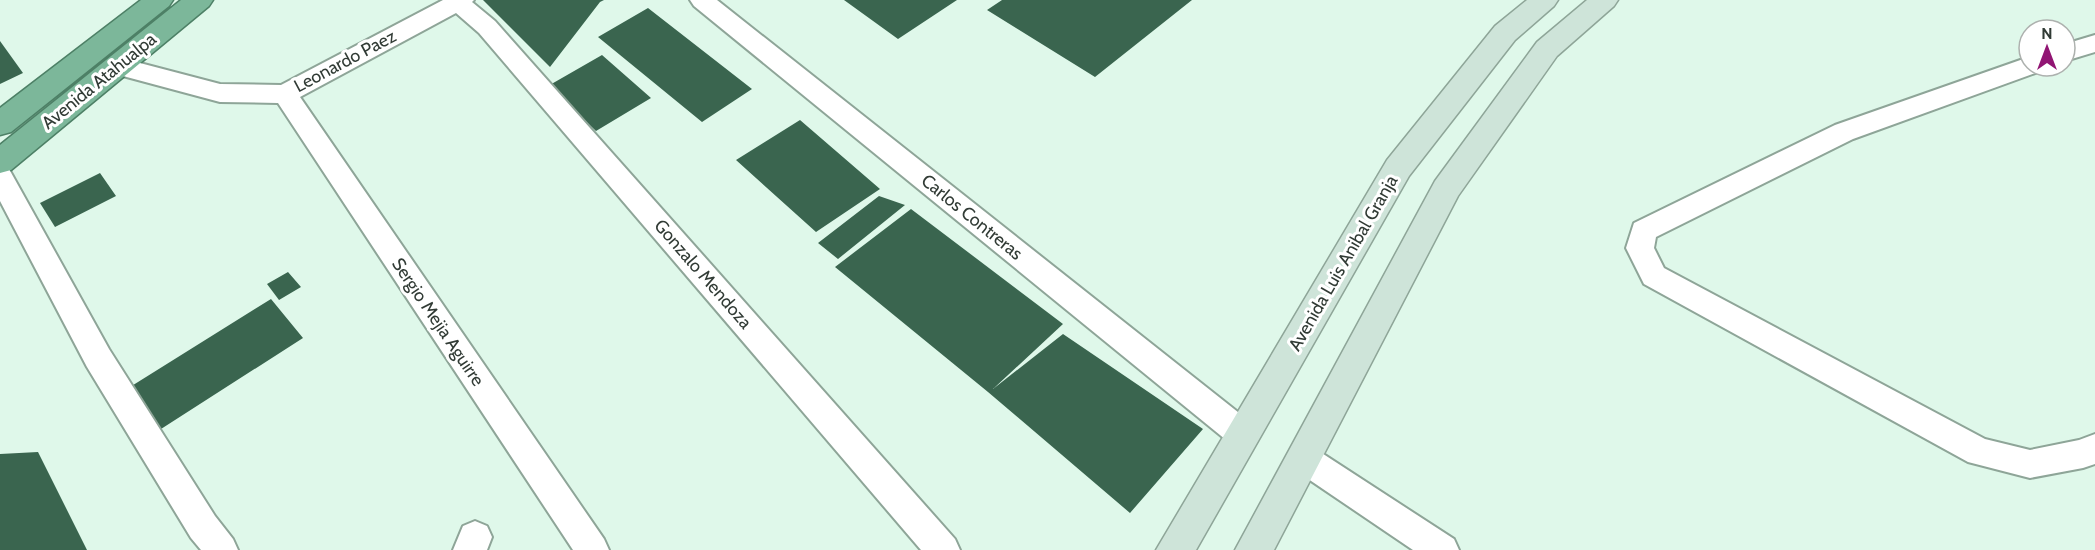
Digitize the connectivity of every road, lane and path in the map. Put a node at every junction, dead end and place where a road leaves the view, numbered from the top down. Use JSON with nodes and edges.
{"nodes":[{"id":1,"x":159,"y":0,"type":"edge"},
{"id":2,"x":199,"y":0,"type":"edge"},
{"id":3,"x":702,"y":0,"type":"edge"},
{"id":4,"x":1544,"y":0,"type":"edge"},
{"id":5,"x":1604,"y":0,"type":"edge"},
{"id":6,"x":459,"y":1,"type":"edge"},
{"id":7,"x":2095,"y":43,"type":"edge"},
{"id":8,"x":2077,"y":49,"type":"edge"},
{"id":9,"x":117,"y":66,"type":"junction"},
{"id":10,"x":2017,"y":70,"type":"edge"},
{"id":11,"x":285,"y":94,"type":"junction"},
{"id":12,"x":0,"y":124,"type":"edge"},
{"id":13,"x":0,"y":162,"type":"edge"},
{"id":14,"x":0,"y":176,"type":"edge"},
{"id":15,"x":1242,"y":434,"type":"junction"},
{"id":16,"x":2095,"y":448,"type":"edge"},
{"id":17,"x":1303,"y":458,"type":"junction"},
{"id":18,"x":221,"y":550,"type":"edge"},
{"id":19,"x":592,"y":550,"type":"edge"},
{"id":20,"x":943,"y":550,"type":"edge"},
{"id":21,"x":1174,"y":550,"type":"edge"},
{"id":22,"x":1254,"y":550,"type":"edge"},
{"id":23,"x":1442,"y":550,"type":"edge"}],
"edges":[{"from":1,"to":12,"type":"highway","name":"Avenida Atahualpa"},
{"from":2,"to":9,"type":"highway","name":"Avenida Atahualpa"},
{"from":3,"to":15,"type":"street","name":"Carlos Contreras"},
{"from":4,"to":15,"type":"main road","name":"Avenida Luis Anibal Granja"},
{"from":5,"to":17,"type":"main road"},
{"from":6,"to":11,"type":"street","name":"Leonardo Paez"},
{"from":6,"to":20,"type":"street","name":"Gonzalo Mendoza"},
{"from":7,"to":8,"type":"street"},
{"from":9,"to":11,"type":"street","name":"Leonardo Paez"},
{"from":9,"to":13,"type":"highway","name":"Avenida Atahualpa"},
{"from":10,"to":16,"type":"street"},
{"from":11,"to":19,"type":"street","name":"Sergio Mejia Aguirre"},
{"from":14,"to":18,"type":"street"},
{"from":15,"to":21,"type":"main road","name":"Avenida Luis Anibal Granja"},
{"from":17,"to":22,"type":"main road"},
{"from":17,"to":23,"type":"street"}]}
